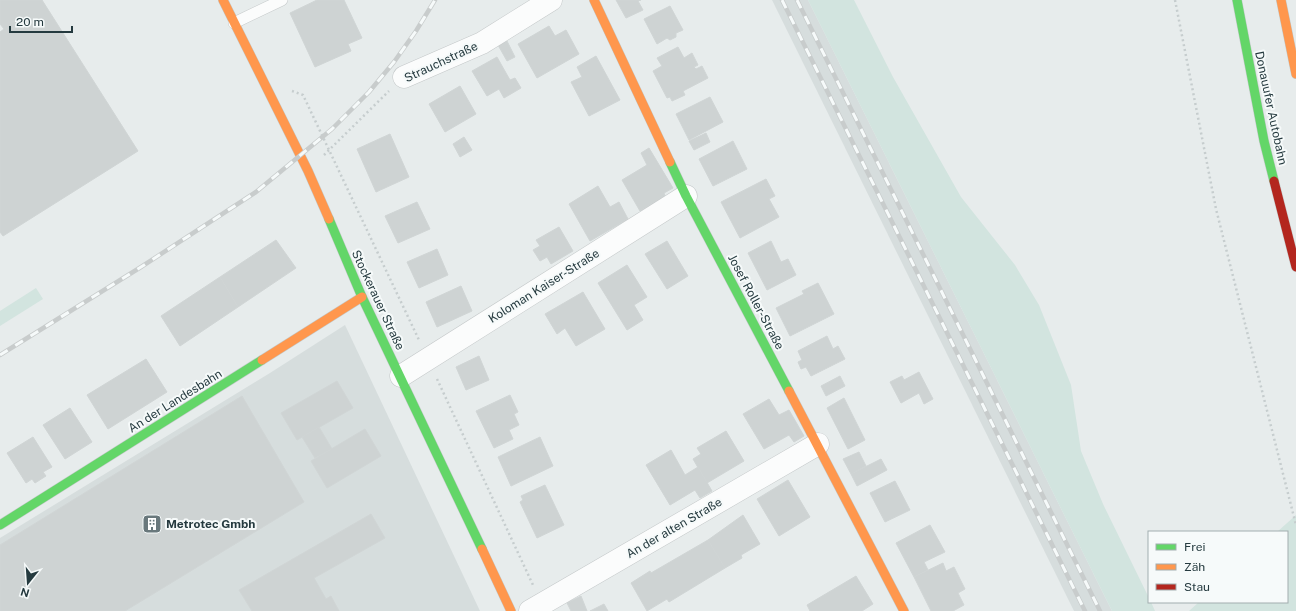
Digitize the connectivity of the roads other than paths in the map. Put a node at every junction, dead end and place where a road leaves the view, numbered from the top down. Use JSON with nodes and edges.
{"nodes":[{"id":1,"x":223,"y":0,"type":"edge"},
{"id":2,"x":282,"y":0,"type":"edge"},
{"id":3,"x":551,"y":0,"type":"edge"},
{"id":4,"x":594,"y":0,"type":"edge"},
{"id":5,"x":1237,"y":0,"type":"edge"},
{"id":6,"x":1281,"y":0,"type":"edge"},
{"id":7,"x":234,"y":23,"type":"junction"},
{"id":8,"x":1296,"y":74,"type":"edge"},
{"id":9,"x":404,"y":77,"type":"road end"},
{"id":10,"x":686,"y":196,"type":"junction"},
{"id":11,"x":1296,"y":267,"type":"edge"},
{"id":12,"x":362,"y":297,"type":"junction"},
{"id":13,"x":401,"y":376,"type":"junction"},
{"id":14,"x":818,"y":444,"type":"junction"},
{"id":15,"x":0,"y":525,"type":"edge"},
{"id":16,"x":536,"y":607,"type":"edge"},
{"id":17,"x":901,"y":610,"type":"edge"},
{"id":18,"x":511,"y":611,"type":"edge"}],
"edges":[{"from":1,"to":7,"type":"main road","name":"Stockerauer Straße"},
{"from":2,"to":7,"type":"lane"},
{"from":3,"to":9,"type":"street","name":"Strauchstraße"},
{"from":4,"to":10,"type":"main road","name":"Josef Roller-Straße"},
{"from":5,"to":11,"type":"main road","name":"Donauufer Autobahn"},
{"from":6,"to":8,"type":"main road"},
{"from":7,"to":12,"type":"main road","name":"Stockerauer Straße"},
{"from":10,"to":13,"type":"street","name":"Koloman Kaiser-Straße"},
{"from":10,"to":14,"type":"main road","name":"Josef Roller-Straße"},
{"from":12,"to":13,"type":"main road","name":"Stockerauer Straße"},
{"from":12,"to":15,"type":"main road","name":"An der Landesbahn"},
{"from":13,"to":18,"type":"main road","name":"Stockerauer Straße"},
{"from":14,"to":16,"type":"street","name":"An der alten Straße"},
{"from":14,"to":17,"type":"main road","name":"Josef Roller-Straße"}]}
